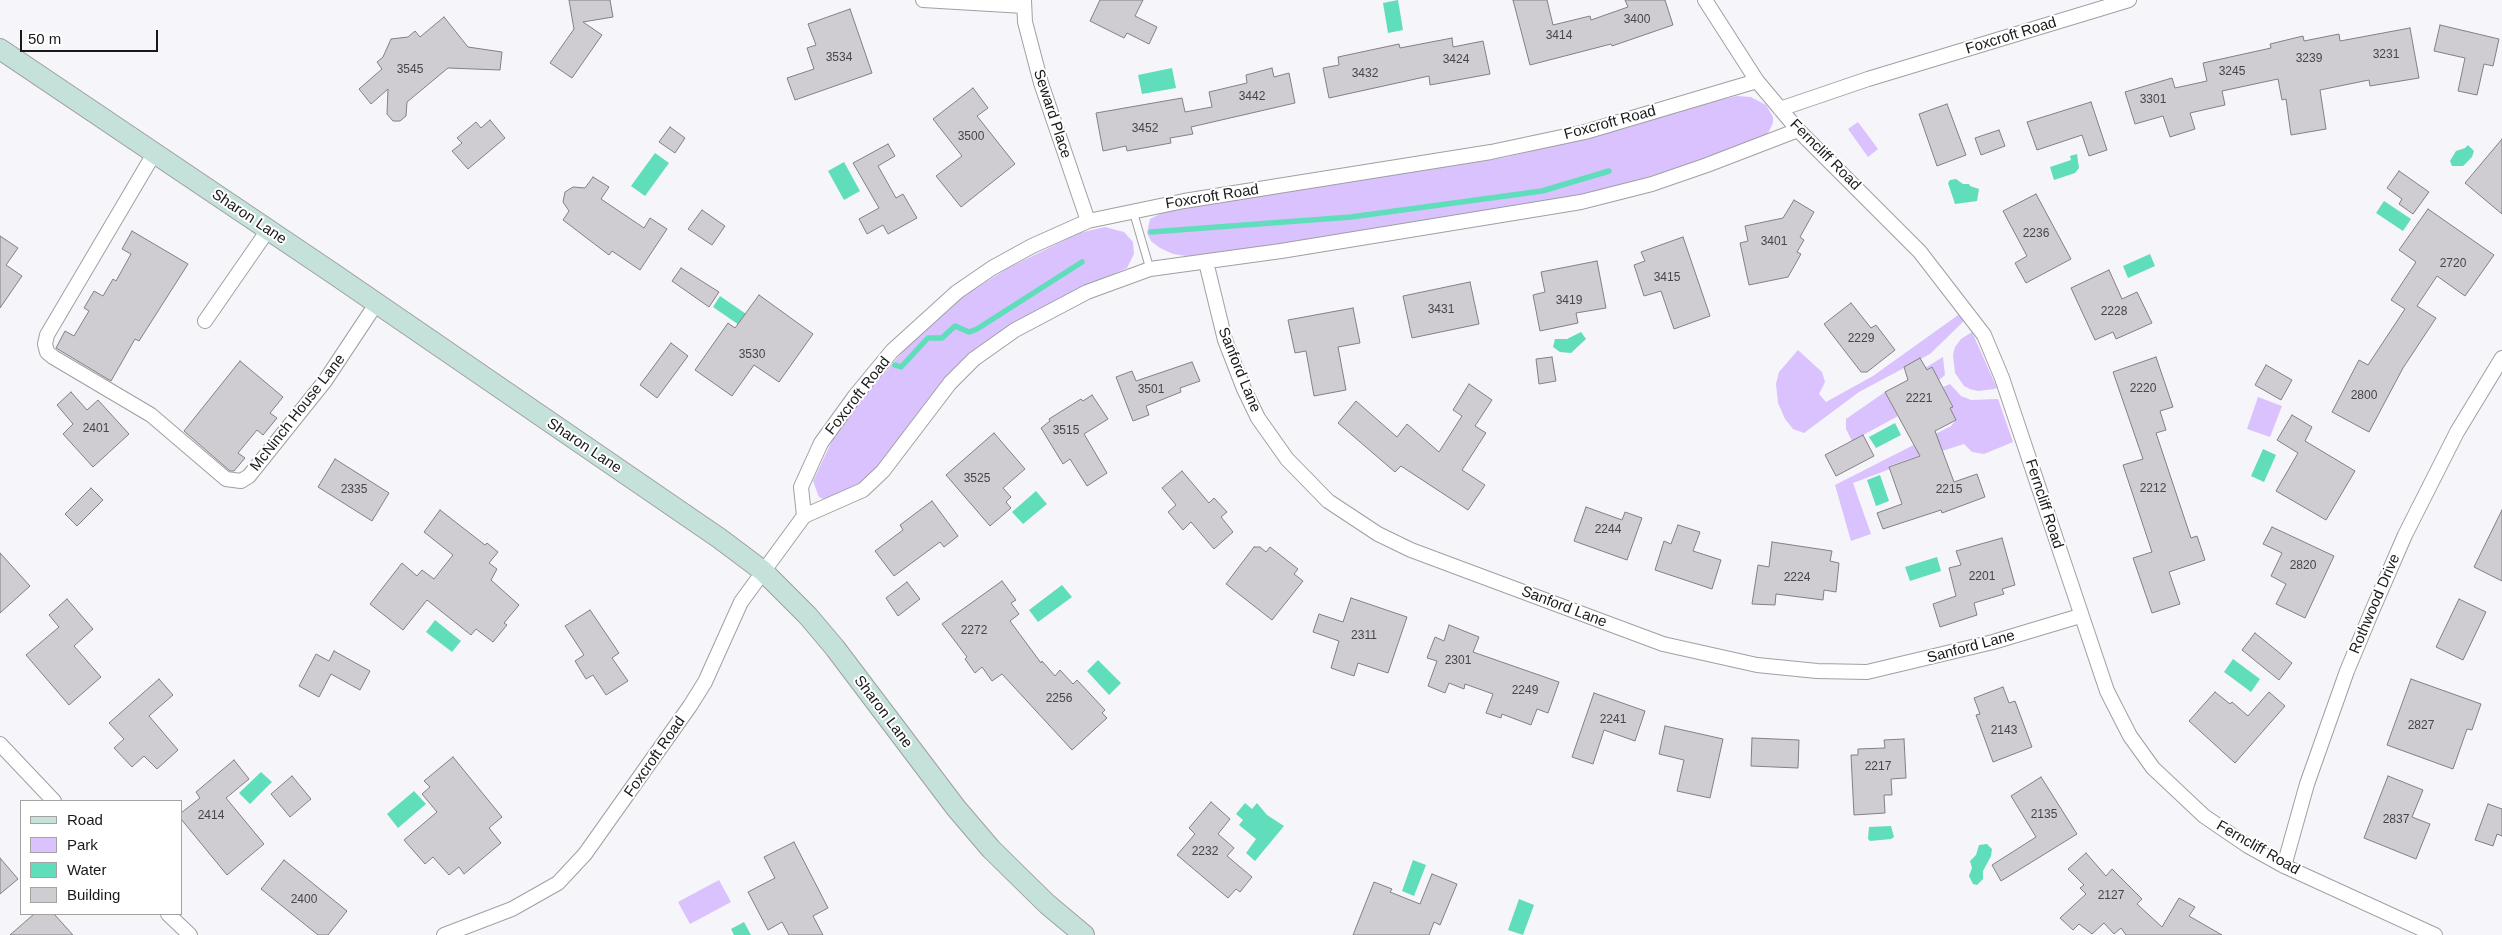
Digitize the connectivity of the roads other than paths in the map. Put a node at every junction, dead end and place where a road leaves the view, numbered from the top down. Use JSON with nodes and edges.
{"nodes":[{"id":1,"x":923,"y":0,"type":"edge"},
{"id":2,"x":1705,"y":0,"type":"edge"},
{"id":3,"x":2129,"y":0,"type":"edge"},
{"id":4,"x":1024,"y":3,"type":"edge"},
{"id":5,"x":0,"y":48,"type":"edge"},
{"id":6,"x":1757,"y":81,"type":"junction"},
{"id":7,"x":1780,"y":109,"type":"junction"},
{"id":8,"x":1798,"y":130,"type":"junction"},
{"id":9,"x":155,"y":152,"type":"junction"},
{"id":10,"x":1133,"y":211,"type":"junction"},
{"id":11,"x":1088,"y":221,"type":"junction"},
{"id":12,"x":268,"y":230,"type":"junction"},
{"id":13,"x":1206,"y":262,"type":"junction"},
{"id":14,"x":1150,"y":269,"type":"junction"},
{"id":15,"x":376,"y":304,"type":"junction"},
{"id":16,"x":205,"y":321,"type":"dead end"},
{"id":17,"x":2502,"y":358,"type":"edge"},
{"id":18,"x":804,"y":516,"type":"junction"},
{"id":19,"x":763,"y":571,"type":"junction"},
{"id":20,"x":2080,"y":616,"type":"junction"},
{"id":21,"x":0,"y":744,"type":"edge"},
{"id":22,"x":53,"y":800,"type":"edge"},
{"id":23,"x":2284,"y":866,"type":"junction"},
{"id":24,"x":169,"y":915,"type":"edge"},
{"id":25,"x":190,"y":935,"type":"edge"},
{"id":26,"x":444,"y":935,"type":"edge"},
{"id":27,"x":1084,"y":935,"type":"edge"},
{"id":28,"x":2435,"y":935,"type":"edge"}],
"edges":[{"from":1,"to":4,"type":"street","name":"Seward Place"},
{"from":2,"to":6,"type":"street","name":"Ferncliff Road"},
{"from":3,"to":7,"type":"street","name":"Foxcroft Road"},
{"from":4,"to":11,"type":"street","name":"Seward Place"},
{"from":5,"to":9,"type":"main road","name":"Sharon Lane"},
{"from":6,"to":7,"type":"street","name":"Ferncliff Road"},
{"from":6,"to":10,"type":"street","name":"Foxcroft Road"},
{"from":7,"to":8,"type":"street","name":"Ferncliff Road"},
{"from":8,"to":13,"type":"street","name":"Foxcroft Road"},
{"from":8,"to":20,"type":"street","name":"Ferncliff Road"},
{"from":9,"to":12,"type":"main road","name":"Sharon Lane"},
{"from":9,"to":15,"type":"street","name":"McNinch House Lane"},
{"from":10,"to":11,"type":"street","name":"Foxcroft Road"},
{"from":10,"to":14,"type":"lane"},
{"from":11,"to":18,"type":"street","name":"Foxcroft Road"},
{"from":12,"to":15,"type":"main road","name":"Sharon Lane"},
{"from":12,"to":16,"type":"street"},
{"from":13,"to":14,"type":"street","name":"Foxcroft Road"},
{"from":13,"to":20,"type":"street","name":"Sanford Lane"},
{"from":14,"to":18,"type":"street","name":"Foxcroft Road"},
{"from":15,"to":19,"type":"main road","name":"Sharon Lane"},
{"from":17,"to":23,"type":"street","name":"Rothwood Drive"},
{"from":18,"to":19,"type":"street","name":"Foxcroft Road"},
{"from":19,"to":26,"type":"street","name":"Foxcroft Road"},
{"from":19,"to":27,"type":"main road","name":"Sharon Lane"},
{"from":20,"to":23,"type":"street","name":"Ferncliff Road"},
{"from":21,"to":22,"type":"street"},
{"from":23,"to":28,"type":"street","name":"Ferncliff Road"},
{"from":24,"to":25,"type":"street"}]}
